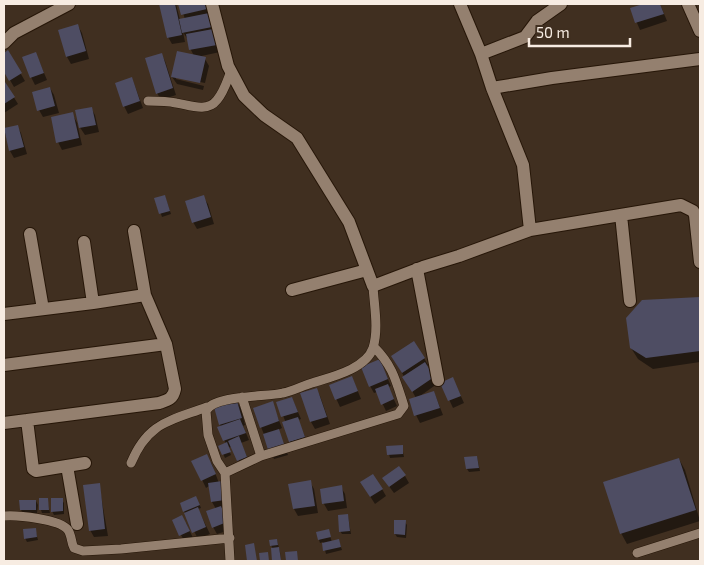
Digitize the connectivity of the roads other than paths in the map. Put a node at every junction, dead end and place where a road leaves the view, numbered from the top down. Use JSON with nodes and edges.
{"nodes":[{"id":1,"x":69,"y":4,"type":"edge"},
{"id":2,"x":212,"y":4,"type":"edge"},
{"id":3,"x":460,"y":4,"type":"edge"},
{"id":4,"x":561,"y":4,"type":"edge"},
{"id":5,"x":688,"y":4,"type":"edge"},
{"id":6,"x":700,"y":31,"type":"edge"},
{"id":7,"x":4,"y":42,"type":"edge"},
{"id":8,"x":481,"y":54,"type":"junction"},
{"id":9,"x":700,"y":59,"type":"edge"},
{"id":10,"x":231,"y":71,"type":"junction"},
{"id":11,"x":492,"y":88,"type":"junction"},
{"id":12,"x":148,"y":101,"type":"dead end"},
{"id":13,"x":620,"y":215,"type":"junction"},
{"id":14,"x":530,"y":230,"type":"junction"},
{"id":15,"x":134,"y":231,"type":"dead end"},
{"id":16,"x":30,"y":234,"type":"dead end"},
{"id":17,"x":84,"y":242,"type":"dead end"},
{"id":18,"x":700,"y":262,"type":"edge"},
{"id":19,"x":367,"y":270,"type":"junction"},
{"id":20,"x":417,"y":270,"type":"junction"},
{"id":21,"x":373,"y":286,"type":"junction"},
{"id":22,"x":292,"y":290,"type":"dead end"},
{"id":23,"x":145,"y":295,"type":"junction"},
{"id":24,"x":630,"y":301,"type":"dead end"},
{"id":25,"x":93,"y":304,"type":"junction"},
{"id":26,"x":43,"y":309,"type":"junction"},
{"id":27,"x":4,"y":314,"type":"edge"},
{"id":28,"x":166,"y":344,"type":"junction"},
{"id":29,"x":374,"y":347,"type":"junction"},
{"id":30,"x":4,"y":365,"type":"edge"},
{"id":31,"x":438,"y":380,"type":"dead end"},
{"id":32,"x":242,"y":397,"type":"junction"},
{"id":33,"x":208,"y":407,"type":"junction"},
{"id":34,"x":27,"y":420,"type":"junction"},
{"id":35,"x":4,"y":424,"type":"edge"},
{"id":36,"x":261,"y":456,"type":"junction"},
{"id":37,"x":131,"y":462,"type":"dead end"},
{"id":38,"x":85,"y":463,"type":"dead end"},
{"id":39,"x":67,"y":466,"type":"junction"},
{"id":40,"x":225,"y":474,"type":"junction"},
{"id":41,"x":4,"y":516,"type":"edge"},
{"id":42,"x":77,"y":524,"type":"dead end"},
{"id":43,"x":700,"y":533,"type":"edge"},
{"id":44,"x":230,"y":538,"type":"junction"},
{"id":45,"x":637,"y":553,"type":"dead end"},
{"id":46,"x":230,"y":561,"type":"edge"}],
"edges":[{"from":1,"to":7,"type":"street"},
{"from":2,"to":10,"type":"street"},
{"from":3,"to":8,"type":"street"},
{"from":4,"to":8,"type":"street"},
{"from":5,"to":6,"type":"street"},
{"from":8,"to":11,"type":"street"},
{"from":9,"to":11,"type":"street"},
{"from":10,"to":12,"type":"lane"},
{"from":10,"to":19,"type":"street"},
{"from":11,"to":14,"type":"street"},
{"from":13,"to":14,"type":"street"},
{"from":13,"to":18,"type":"street"},
{"from":13,"to":24,"type":"street"},
{"from":14,"to":20,"type":"street"},
{"from":15,"to":23,"type":"street"},
{"from":16,"to":26,"type":"street"},
{"from":17,"to":25,"type":"street"},
{"from":19,"to":21,"type":"street"},
{"from":19,"to":22,"type":"street"},
{"from":20,"to":21,"type":"street"},
{"from":20,"to":31,"type":"street"},
{"from":21,"to":29,"type":"lane"},
{"from":23,"to":25,"type":"street"},
{"from":23,"to":28,"type":"street"},
{"from":25,"to":26,"type":"street"},
{"from":26,"to":27,"type":"street"},
{"from":28,"to":30,"type":"street"},
{"from":28,"to":34,"type":"street"},
{"from":29,"to":32,"type":"lane"},
{"from":29,"to":36,"type":"lane"},
{"from":32,"to":33,"type":"lane"},
{"from":32,"to":36,"type":"lane"},
{"from":33,"to":37,"type":"lane"},
{"from":33,"to":40,"type":"lane"},
{"from":34,"to":35,"type":"street"},
{"from":34,"to":39,"type":"street"},
{"from":36,"to":40,"type":"lane"},
{"from":38,"to":39,"type":"street"},
{"from":39,"to":42,"type":"street"},
{"from":40,"to":44,"type":"lane"},
{"from":41,"to":44,"type":"lane"},
{"from":43,"to":45,"type":"lane"},
{"from":44,"to":46,"type":"lane"}]}
